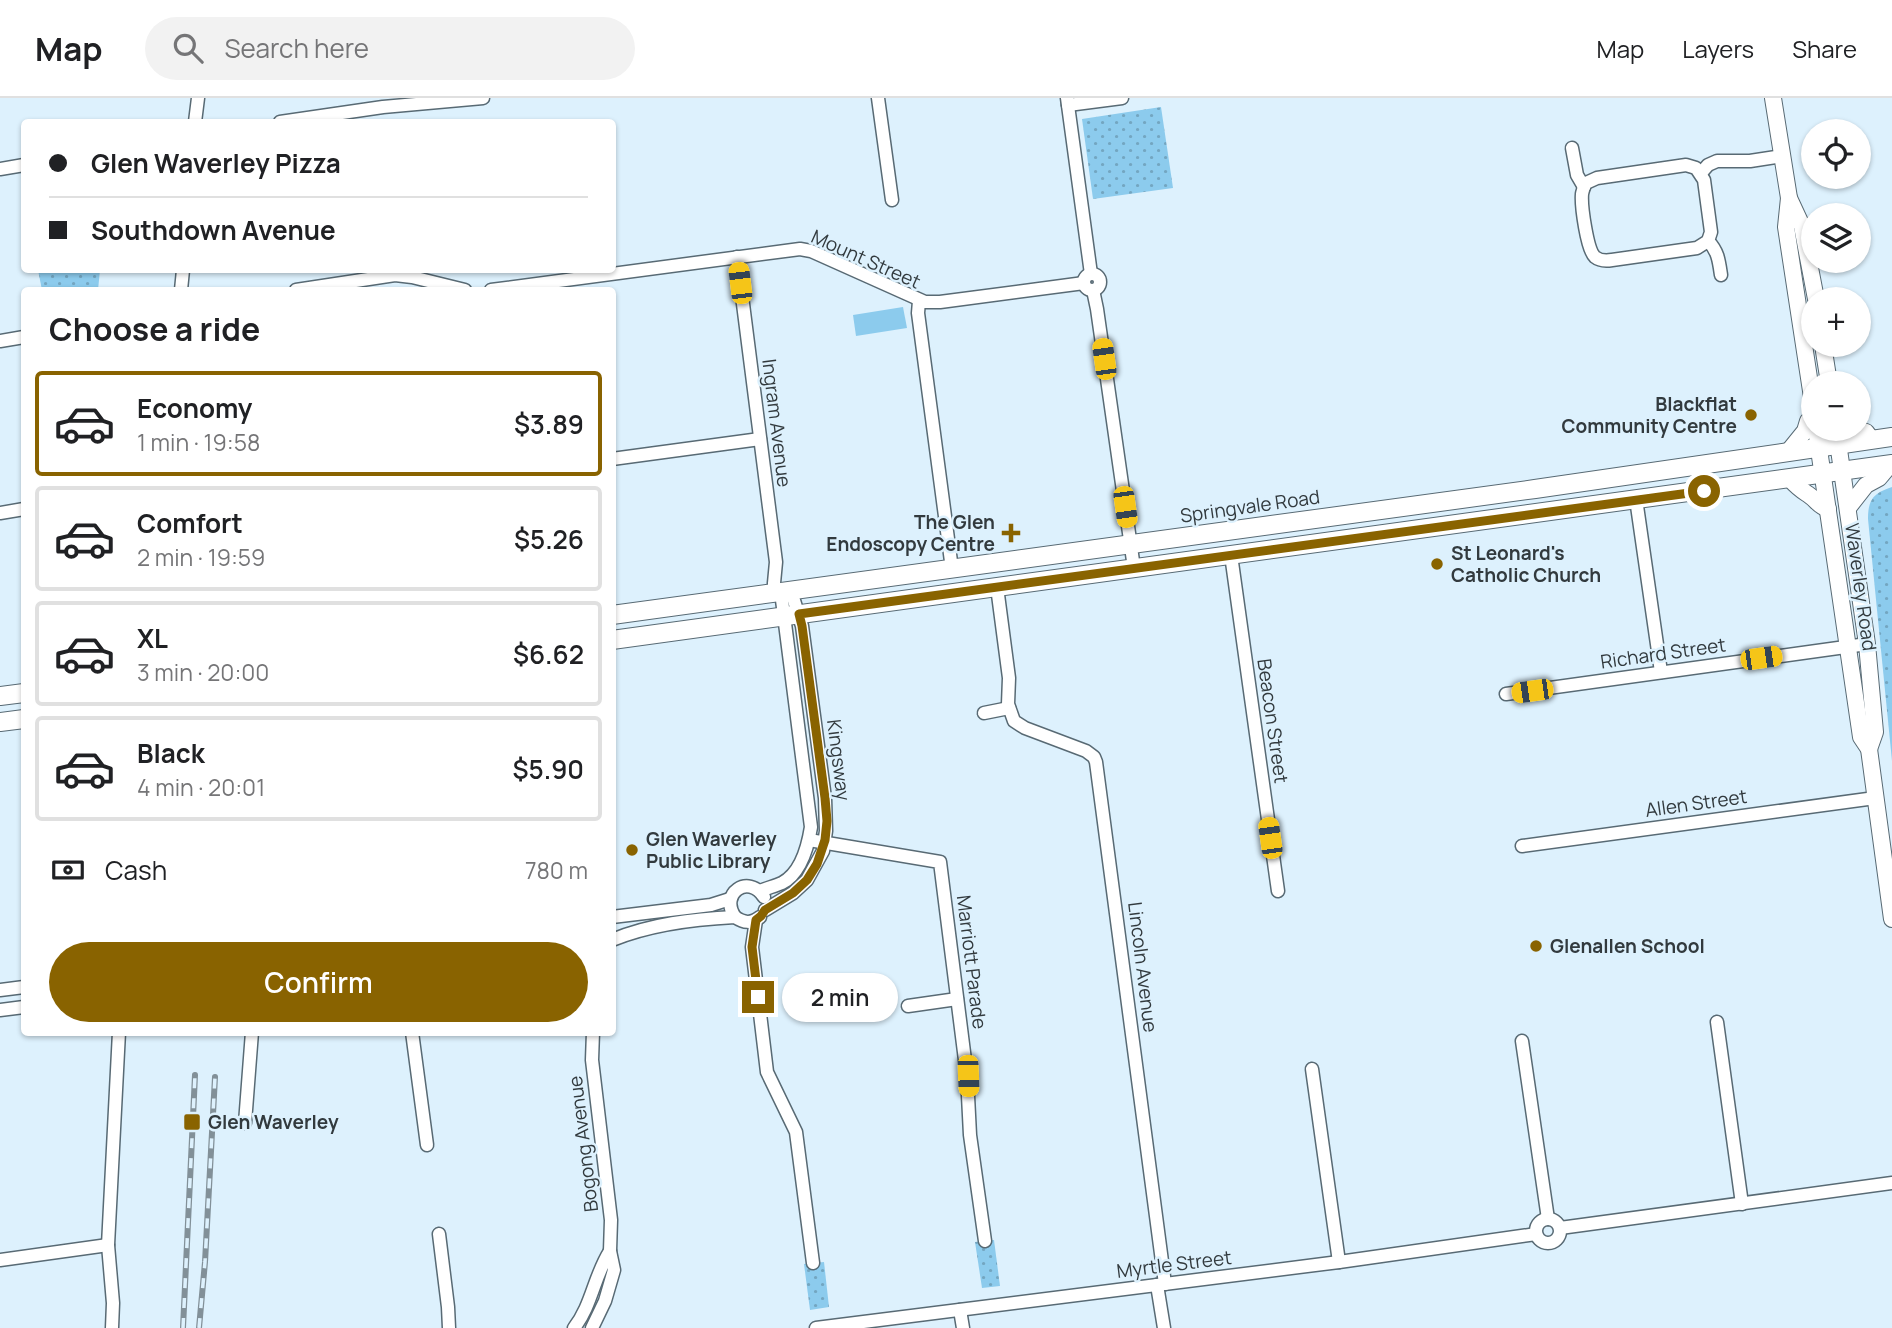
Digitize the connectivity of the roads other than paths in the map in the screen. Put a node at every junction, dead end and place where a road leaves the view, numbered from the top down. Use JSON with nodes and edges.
{"nodes":[{"id":1,"x":198,"y":98,"type":"edge"},
{"id":2,"x":483,"y":98,"type":"edge"},
{"id":3,"x":878,"y":98,"type":"edge"},
{"id":4,"x":1122,"y":98,"type":"edge"},
{"id":5,"x":1773,"y":98,"type":"edge"},
{"id":6,"x":1068,"y":102,"type":"edge"},
{"id":7,"x":195,"y":119,"type":"edge"},
{"id":8,"x":301,"y":119,"type":"edge"},
{"id":9,"x":1572,"y":148,"type":"dead end"},
{"id":10,"x":1782,"y":156,"type":"junction"},
{"id":11,"x":21,"y":166,"type":"edge"},
{"id":12,"x":0,"y":169,"type":"edge"},
{"id":13,"x":1701,"y":173,"type":"junction"},
{"id":14,"x":1584,"y":187,"type":"junction"},
{"id":15,"x":1789,"y":198,"type":"junction"},
{"id":16,"x":892,"y":200,"type":"dead end"},
{"id":17,"x":1708,"y":241,"type":"junction"},
{"id":18,"x":737,"y":257,"type":"junction"},
{"id":19,"x":1721,"y":275,"type":"dead end"},
{"id":20,"x":412,"y":277,"type":"junction"},
{"id":21,"x":1089,"y":282,"type":"junction"},
{"id":22,"x":336,"y":287,"type":"edge"},
{"id":23,"x":414,"y":287,"type":"edge"},
{"id":24,"x":453,"y":287,"type":"edge"},
{"id":25,"x":513,"y":287,"type":"edge"},
{"id":26,"x":1814,"y":287,"type":"edge"},
{"id":27,"x":919,"y":300,"type":"junction"},
{"id":28,"x":21,"y":338,"type":"edge"},
{"id":29,"x":0,"y":341,"type":"edge"},
{"id":30,"x":1808,"y":371,"type":"edge"},
{"id":31,"x":1801,"y":435,"type":"edge"},
{"id":32,"x":1892,"y":437,"type":"edge"},
{"id":33,"x":760,"y":439,"type":"junction"},
{"id":34,"x":1872,"y":440,"type":"edge"},
{"id":35,"x":1818,"y":441,"type":"edge"},
{"id":36,"x":1831,"y":441,"type":"edge"},
{"id":37,"x":1839,"y":441,"type":"edge"},
{"id":38,"x":1819,"y":448,"type":"junction"},
{"id":39,"x":1788,"y":453,"type":"junction"},
{"id":40,"x":616,"y":458,"type":"edge"},
{"id":41,"x":1891,"y":465,"type":"edge"},
{"id":42,"x":1843,"y":472,"type":"junction"},
{"id":43,"x":1823,"y":475,"type":"junction"},
{"id":44,"x":1791,"y":480,"type":"junction"},
{"id":45,"x":1535,"y":489,"type":"junction"},
{"id":46,"x":1636,"y":499,"type":"junction"},
{"id":47,"x":1848,"y":508,"type":"junction"},
{"id":48,"x":1828,"y":509,"type":"junction"},
{"id":49,"x":21,"y":510,"type":"edge"},
{"id":50,"x":1543,"y":512,"type":"junction"},
{"id":51,"x":0,"y":513,"type":"edge"},
{"id":52,"x":1130,"y":544,"type":"junction"},
{"id":53,"x":1231,"y":555,"type":"junction"},
{"id":54,"x":1134,"y":568,"type":"junction"},
{"id":55,"x":952,"y":569,"type":"junction"},
{"id":56,"x":997,"y":587,"type":"junction"},
{"id":57,"x":782,"y":592,"type":"junction"},
{"id":58,"x":616,"y":614,"type":"edge"},
{"id":59,"x":792,"y":615,"type":"junction"},
{"id":60,"x":616,"y":639,"type":"edge"},
{"id":61,"x":1867,"y":644,"type":"junction"},
{"id":62,"x":1848,"y":646,"type":"junction"},
{"id":63,"x":1661,"y":672,"type":"junction"},
{"id":64,"x":21,"y":693,"type":"edge"},
{"id":65,"x":1506,"y":694,"type":"dead end"},
{"id":66,"x":0,"y":696,"type":"edge"},
{"id":67,"x":1009,"y":708,"type":"junction"},
{"id":68,"x":984,"y":713,"type":"dead end"},
{"id":69,"x":21,"y":719,"type":"edge"},
{"id":70,"x":0,"y":722,"type":"edge"},
{"id":71,"x":1869,"y":749,"type":"junction"},
{"id":72,"x":1875,"y":799,"type":"junction"},
{"id":73,"x":808,"y":840,"type":"junction"},
{"id":74,"x":824,"y":844,"type":"junction"},
{"id":75,"x":1522,"y":846,"type":"dead end"},
{"id":76,"x":760,"y":891,"type":"junction"},
{"id":77,"x":1278,"y":891,"type":"dead end"},
{"id":78,"x":730,"y":899,"type":"junction"},
{"id":79,"x":760,"y":915,"type":"junction"},
{"id":80,"x":616,"y":917,"type":"edge"},
{"id":81,"x":738,"y":919,"type":"junction"},
{"id":82,"x":1892,"y":919,"type":"edge"},
{"id":83,"x":616,"y":938,"type":"edge"},
{"id":84,"x":752,"y":947,"type":"junction"},
{"id":85,"x":21,"y":987,"type":"edge"},
{"id":86,"x":0,"y":990,"type":"edge"},
{"id":87,"x":957,"y":999,"type":"junction"},
{"id":88,"x":908,"y":1006,"type":"dead end"},
{"id":89,"x":21,"y":1007,"type":"edge"},
{"id":90,"x":0,"y":1010,"type":"edge"},
{"id":91,"x":1717,"y":1022,"type":"dead end"},
{"id":92,"x":119,"y":1036,"type":"edge"},
{"id":93,"x":252,"y":1036,"type":"edge"},
{"id":94,"x":413,"y":1036,"type":"edge"},
{"id":95,"x":593,"y":1036,"type":"edge"},
{"id":96,"x":1522,"y":1041,"type":"dead end"},
{"id":97,"x":1312,"y":1069,"type":"dead end"},
{"id":98,"x":245,"y":1123,"type":"dead end"},
{"id":99,"x":427,"y":1145,"type":"dead end"},
{"id":100,"x":1892,"y":1183,"type":"edge"},
{"id":101,"x":1742,"y":1203,"type":"junction"},
{"id":102,"x":1548,"y":1219,"type":"junction"},
{"id":103,"x":1560,"y":1228,"type":"junction"},
{"id":104,"x":439,"y":1234,"type":"dead end"},
{"id":105,"x":1536,"y":1234,"type":"junction"},
{"id":106,"x":985,"y":1241,"type":"dead end"},
{"id":107,"x":108,"y":1245,"type":"junction"},
{"id":108,"x":610,"y":1251,"type":"junction"},
{"id":109,"x":0,"y":1260,"type":"edge"},
{"id":110,"x":1339,"y":1262,"type":"junction"},
{"id":111,"x":813,"y":1263,"type":"dead end"},
{"id":112,"x":1161,"y":1285,"type":"junction"},
{"id":113,"x":960,"y":1310,"type":"junction"},
{"id":114,"x":596,"y":1327,"type":"edge"},
{"id":115,"x":112,"y":1328,"type":"edge"},
{"id":116,"x":449,"y":1328,"type":"edge"},
{"id":117,"x":574,"y":1328,"type":"edge"},
{"id":118,"x":816,"y":1328,"type":"edge"},
{"id":119,"x":963,"y":1328,"type":"edge"},
{"id":120,"x":1164,"y":1328,"type":"edge"}],
"edges":[{"from":1,"to":7,"type":"street"},
{"from":2,"to":8,"type":"street"},
{"from":3,"to":16,"type":"street"},
{"from":4,"to":6,"type":"street"},
{"from":5,"to":10,"type":"main road"},
{"from":6,"to":21,"type":"street"},
{"from":9,"to":14,"type":"street"},
{"from":10,"to":13,"type":"street"},
{"from":10,"to":15,"type":"main road"},
{"from":11,"to":12,"type":"street"},
{"from":13,"to":14,"type":"street"},
{"from":13,"to":17,"type":"street"},
{"from":14,"to":17,"type":"street"},
{"from":15,"to":26,"type":"main road"},
{"from":15,"to":30,"type":"main road"},
{"from":17,"to":19,"type":"street"},
{"from":18,"to":25,"type":"street","name":"Mount Street"},
{"from":18,"to":27,"type":"street","name":"Mount Street"},
{"from":18,"to":33,"type":"street","name":"Ingram Avenue"},
{"from":20,"to":22,"type":"street"},
{"from":20,"to":23,"type":"street"},
{"from":20,"to":24,"type":"street"},
{"from":21,"to":27,"type":"street"},
{"from":21,"to":52,"type":"street"},
{"from":27,"to":55,"type":"street","name":"Mount Street"},
{"from":28,"to":29,"type":"street"},
{"from":31,"to":39,"type":"main road"},
{"from":32,"to":34,"type":"highway","name":"Springvale Road"},
{"from":33,"to":40,"type":"street"},
{"from":33,"to":57,"type":"street","name":"Ingram Avenue"},
{"from":35,"to":38,"type":"main road","name":"Waverley Road"},
{"from":36,"to":38,"type":"highway","name":"Springvale Road"},
{"from":37,"to":42,"type":"main road","name":"Waverley Road"},
{"from":38,"to":39,"type":"highway","name":"Springvale Road"},
{"from":38,"to":43,"type":"main road","name":"Waverley Road"},
{"from":39,"to":45,"type":"highway","name":"Springvale Road"},
{"from":41,"to":42,"type":"highway"},
{"from":41,"to":47,"type":"main road"},
{"from":42,"to":43,"type":"highway"},
{"from":42,"to":47,"type":"main road","name":"Waverley Road"},
{"from":43,"to":44,"type":"highway"},
{"from":43,"to":48,"type":"main road","name":"Waverley Road"},
{"from":44,"to":46,"type":"highway"},
{"from":44,"to":48,"type":"main road"},
{"from":45,"to":50,"type":"highway"},
{"from":45,"to":52,"type":"highway","name":"Springvale Road"},
{"from":46,"to":50,"type":"highway"},
{"from":46,"to":63,"type":"street"},
{"from":47,"to":61,"type":"main road","name":"Waverley Road"},
{"from":48,"to":62,"type":"main road","name":"Waverley Road"},
{"from":49,"to":51,"type":"street"},
{"from":50,"to":53,"type":"highway"},
{"from":52,"to":54,"type":"street"},
{"from":52,"to":55,"type":"highway","name":"Springvale Road"},
{"from":53,"to":54,"type":"highway"},
{"from":53,"to":77,"type":"street","name":"Beacon Street"},
{"from":54,"to":56,"type":"highway"},
{"from":55,"to":57,"type":"highway","name":"Springvale Road"},
{"from":56,"to":59,"type":"highway"},
{"from":56,"to":67,"type":"street"},
{"from":57,"to":58,"type":"highway","name":"Springvale Road"},
{"from":57,"to":59,"type":"street","name":"Kingsway"},
{"from":59,"to":60,"type":"highway"},
{"from":59,"to":73,"type":"street","name":"Kingsway"},
{"from":59,"to":74,"type":"street","name":"Kingsway"},
{"from":61,"to":62,"type":"street","name":"Richard Street"},
{"from":61,"to":71,"type":"main road","name":"Waverley Road"},
{"from":62,"to":63,"type":"street","name":"Richard Street"},
{"from":62,"to":71,"type":"main road","name":"Waverley Road"},
{"from":63,"to":65,"type":"street","name":"Richard Street"},
{"from":64,"to":66,"type":"highway"},
{"from":67,"to":68,"type":"street"},
{"from":67,"to":112,"type":"street","name":"Lincoln Avenue"},
{"from":69,"to":70,"type":"highway"},
{"from":71,"to":72,"type":"main road","name":"Waverley Road"},
{"from":72,"to":75,"type":"street","name":"Allen Street"},
{"from":72,"to":82,"type":"main road","name":"Waverley Road"},
{"from":73,"to":74,"type":"street","name":"Marriott Parade"},
{"from":73,"to":76,"type":"street","name":"Kingsway"},
{"from":74,"to":79,"type":"street","name":"Kingsway"},
{"from":74,"to":87,"type":"street","name":"Marriott Parade"},
{"from":76,"to":78,"type":"street"},
{"from":76,"to":79,"type":"street"},
{"from":78,"to":80,"type":"street"},
{"from":78,"to":81,"type":"street"},
{"from":79,"to":81,"type":"street"},
{"from":79,"to":84,"type":"street"},
{"from":81,"to":83,"type":"street"},
{"from":81,"to":84,"type":"street"},
{"from":84,"to":111,"type":"street"},
{"from":85,"to":86,"type":"street"},
{"from":87,"to":88,"type":"street"},
{"from":87,"to":106,"type":"street","name":"Marriott Parade"},
{"from":89,"to":90,"type":"street"},
{"from":91,"to":101,"type":"street"},
{"from":92,"to":107,"type":"street"},
{"from":93,"to":98,"type":"street"},
{"from":94,"to":99,"type":"street"},
{"from":95,"to":108,"type":"street","name":"Bogong Avenue"},
{"from":96,"to":102,"type":"street"},
{"from":97,"to":110,"type":"street"},
{"from":100,"to":101,"type":"street"},
{"from":101,"to":103,"type":"street"},
{"from":102,"to":103,"type":"street"},
{"from":102,"to":105,"type":"street"},
{"from":103,"to":105,"type":"street"},
{"from":104,"to":116,"type":"street"},
{"from":105,"to":110,"type":"street","name":"Myrtle Street"},
{"from":107,"to":109,"type":"street"},
{"from":107,"to":115,"type":"street"},
{"from":108,"to":114,"type":"street","name":"Bogong Avenue"},
{"from":108,"to":117,"type":"street","name":"Bogong Avenue"},
{"from":110,"to":112,"type":"street","name":"Myrtle Street"},
{"from":112,"to":113,"type":"street","name":"Myrtle Street"},
{"from":112,"to":120,"type":"street","name":"Lincoln Avenue"},
{"from":113,"to":118,"type":"street","name":"Myrtle Street"},
{"from":113,"to":119,"type":"street"}]}
